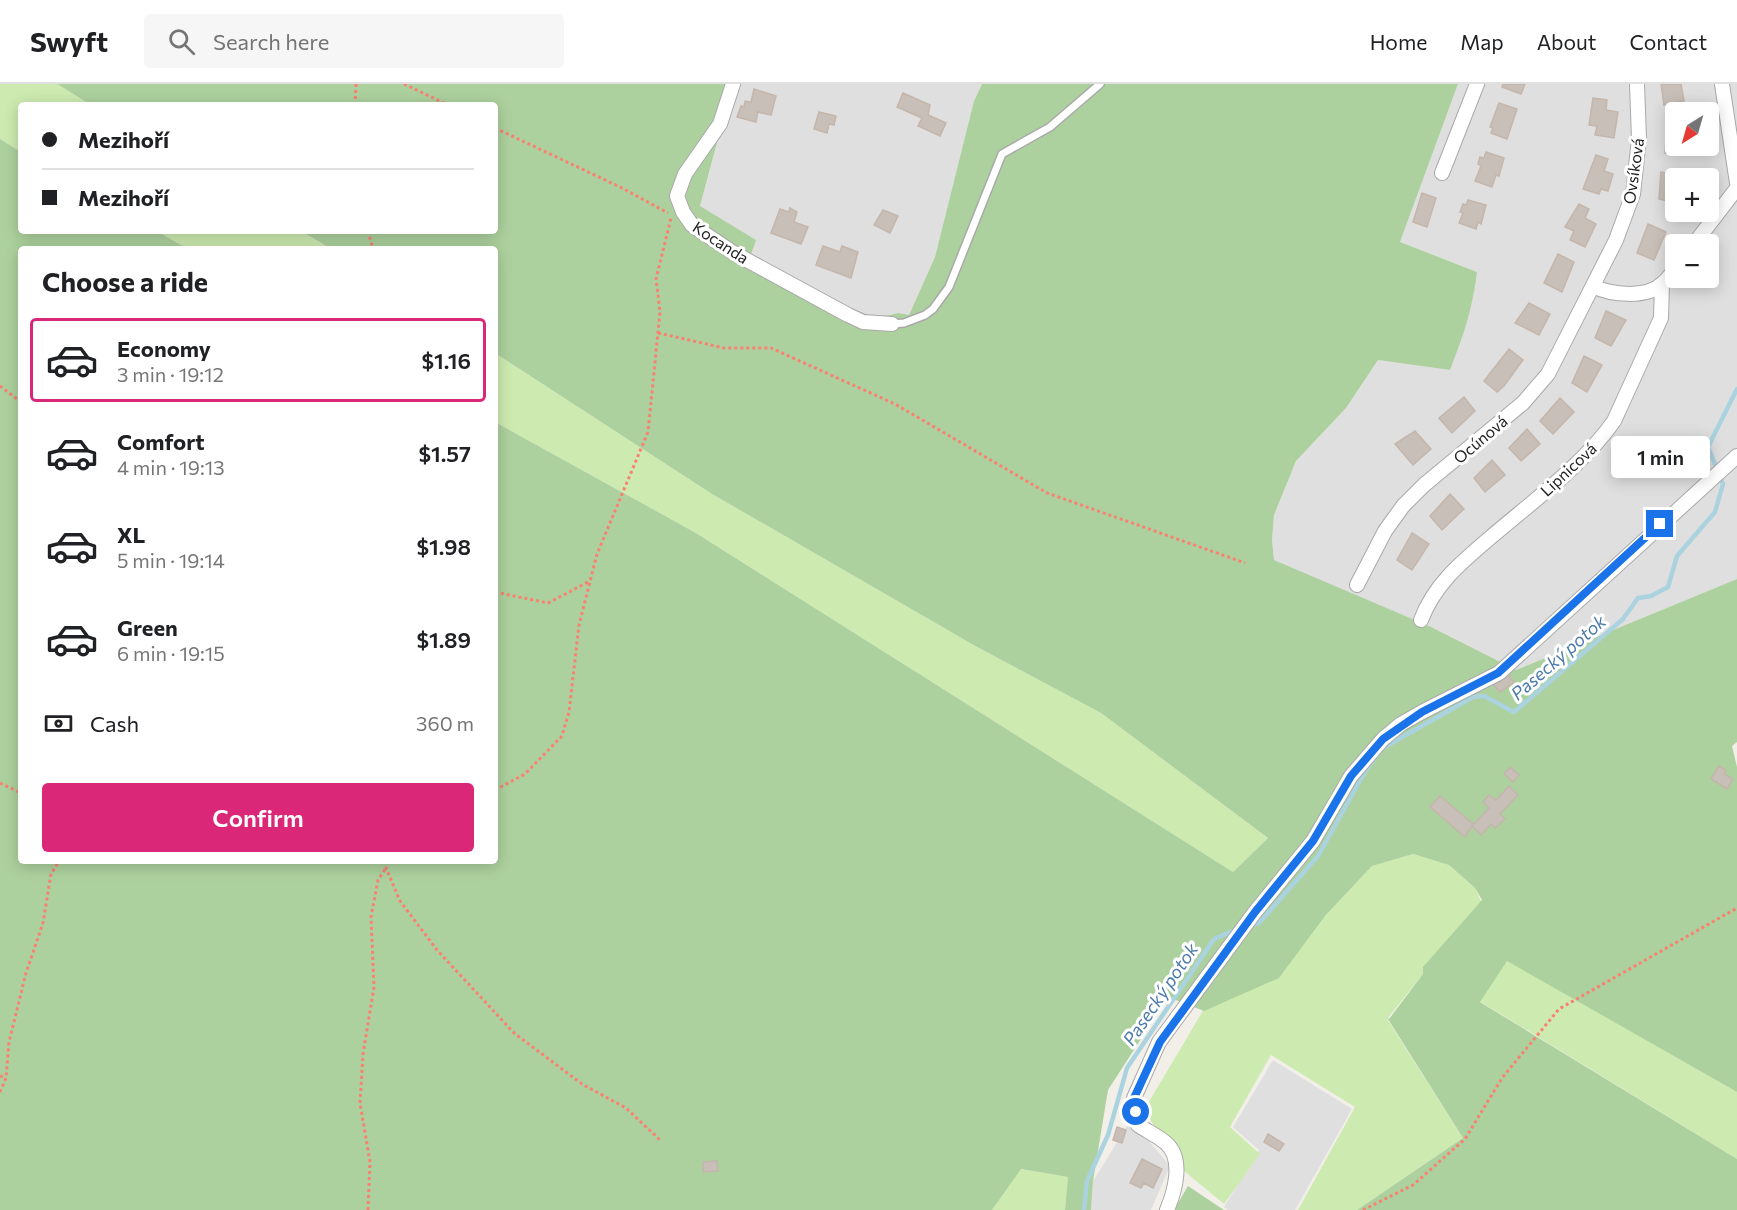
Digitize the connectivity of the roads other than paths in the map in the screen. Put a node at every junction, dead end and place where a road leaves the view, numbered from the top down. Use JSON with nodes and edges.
{"nodes":[{"id":1,"x":734,"y":84,"type":"edge"},
{"id":2,"x":1100,"y":84,"type":"edge"},
{"id":3,"x":1477,"y":84,"type":"edge"},
{"id":4,"x":1636,"y":84,"type":"edge"},
{"id":5,"x":1722,"y":84,"type":"edge"},
{"id":6,"x":1442,"y":173,"type":"dead end"},
{"id":7,"x":1737,"y":183,"type":"edge"},
{"id":8,"x":1737,"y":188,"type":"edge"},
{"id":9,"x":1702,"y":234,"type":"edge"},
{"id":10,"x":1665,"y":281,"type":"edge"},
{"id":11,"x":1662,"y":285,"type":"junction"},
{"id":12,"x":1593,"y":286,"type":"junction"},
{"id":13,"x":892,"y":324,"type":"joint"},
{"id":14,"x":1737,"y":456,"type":"edge"},
{"id":15,"x":1357,"y":585,"type":"dead end"},
{"id":16,"x":1421,"y":620,"type":"dead end"},
{"id":17,"x":1167,"y":1210,"type":"edge"}],
"edges":[{"from":1,"to":13,"type":"street","name":"Kocanda"},
{"from":2,"to":13,"type":"lane"},
{"from":3,"to":6,"type":"street"},
{"from":4,"to":12,"type":"street","name":"Ovsíková"},
{"from":5,"to":7,"type":"street"},
{"from":8,"to":9,"type":"street"},
{"from":10,"to":11,"type":"street"},
{"from":11,"to":12,"type":"street"},
{"from":11,"to":16,"type":"street","name":"Lipnicová"},
{"from":12,"to":15,"type":"street","name":"Ocúnová"},
{"from":14,"to":17,"type":"street"}]}
